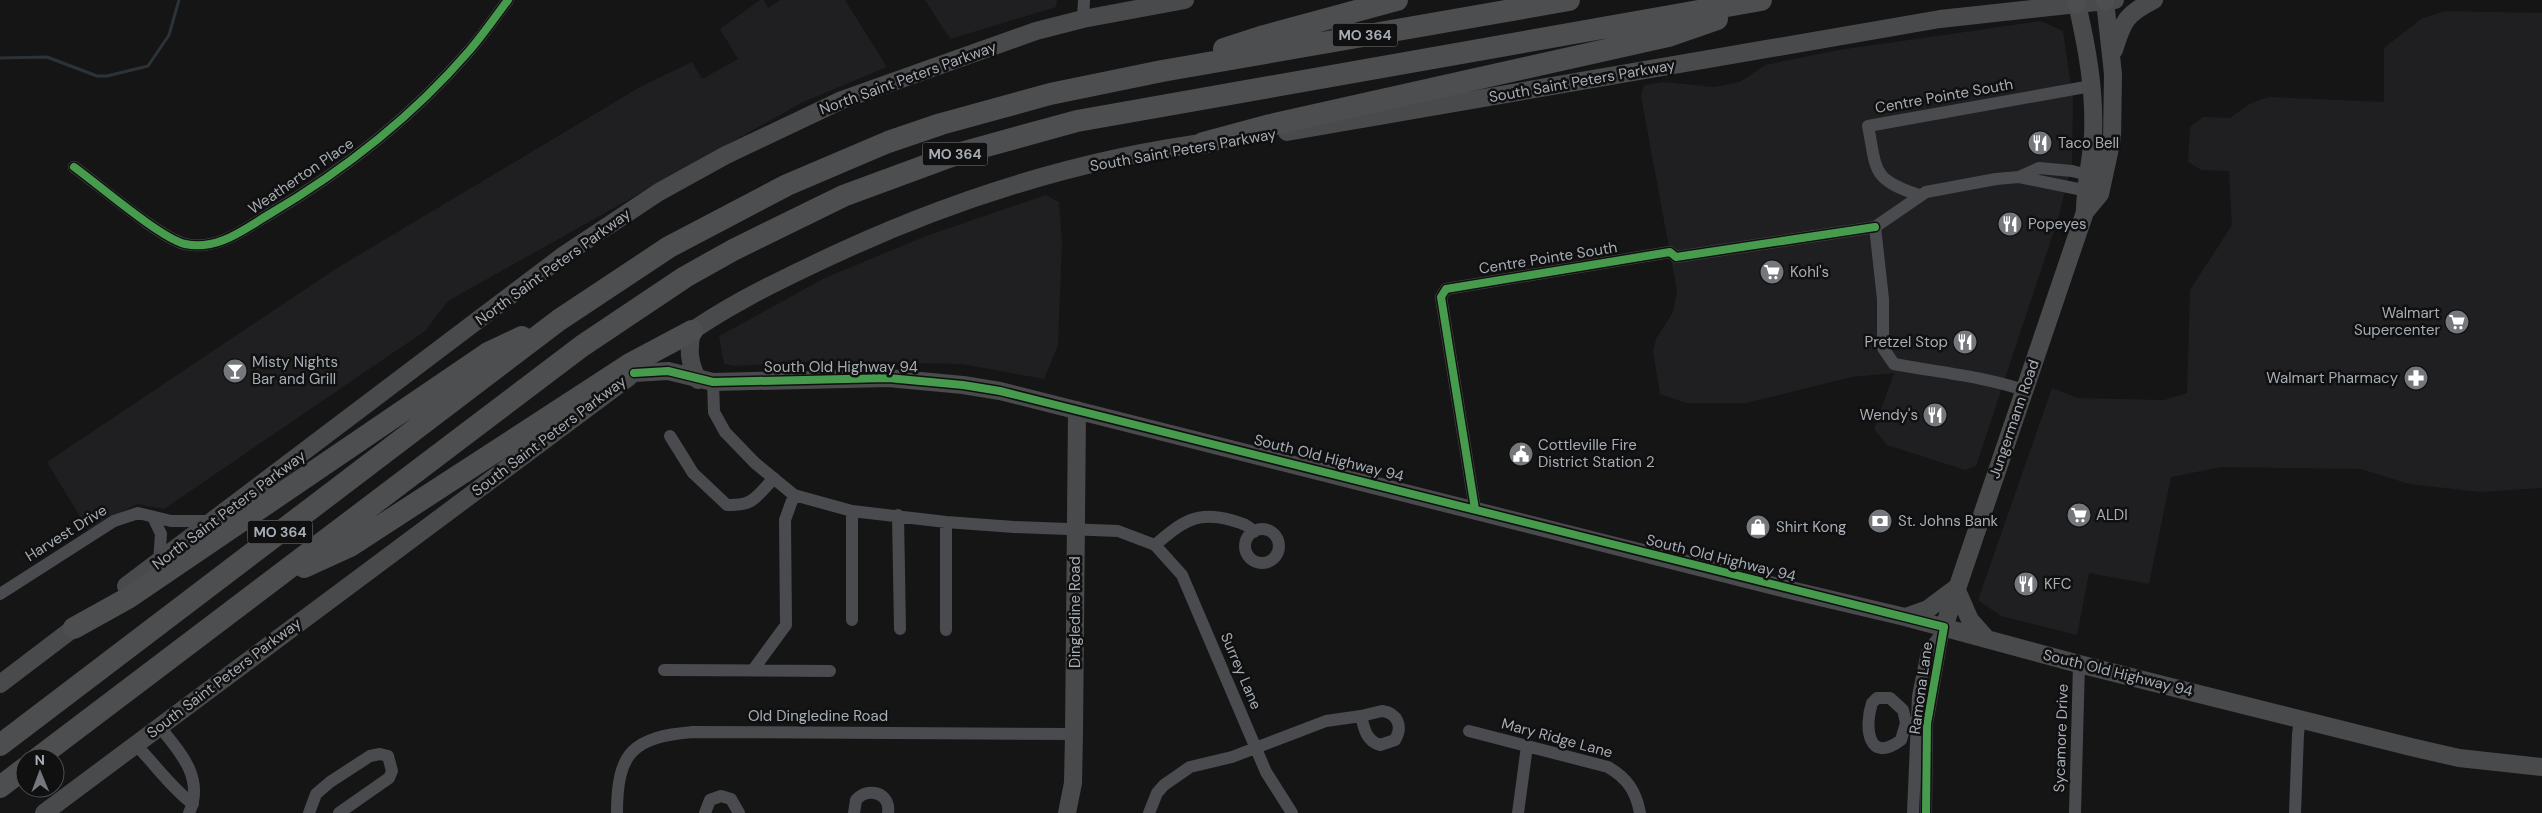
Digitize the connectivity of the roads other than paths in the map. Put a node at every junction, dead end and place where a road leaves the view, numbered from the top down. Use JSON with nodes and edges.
{"nodes":[{"id":1,"x":508,"y":0,"type":"edge"},
{"id":2,"x":1084,"y":0,"type":"edge"},
{"id":3,"x":1185,"y":0,"type":"edge"},
{"id":4,"x":1397,"y":0,"type":"edge"},
{"id":5,"x":1569,"y":0,"type":"edge"},
{"id":6,"x":1762,"y":0,"type":"edge"},
{"id":7,"x":1770,"y":0,"type":"edge"},
{"id":8,"x":2109,"y":0,"type":"edge"},
{"id":9,"x":2154,"y":0,"type":"edge"},
{"id":10,"x":2076,"y":2,"type":"edge"},
{"id":11,"x":1083,"y":19,"type":"junction"},
{"id":12,"x":2112,"y":58,"type":"junction"},
{"id":13,"x":1162,"y":71,"type":"junction"},
{"id":14,"x":2092,"y":86,"type":"junction"},
{"id":15,"x":1203,"y":143,"type":"junction"},
{"id":16,"x":74,"y":167,"type":"dead end"},
{"id":17,"x":2094,"y":184,"type":"junction"},
{"id":18,"x":1919,"y":196,"type":"junction"},
{"id":19,"x":1875,"y":227,"type":"junction"},
{"id":20,"x":560,"y":320,"type":"junction"},
{"id":21,"x":692,"y":331,"type":"junction"},
{"id":22,"x":634,"y":373,"type":"junction"},
{"id":23,"x":706,"y":381,"type":"junction"},
{"id":24,"x":2024,"y":390,"type":"junction"},
{"id":25,"x":1077,"y":410,"type":"junction"},
{"id":26,"x":670,"y":436,"type":"dead end"},
{"id":27,"x":774,"y":478,"type":"junction"},
{"id":28,"x":794,"y":494,"type":"junction"},
{"id":29,"x":1475,"y":509,"type":"junction"},
{"id":30,"x":852,"y":511,"type":"junction"},
{"id":31,"x":898,"y":515,"type":"junction"},
{"id":32,"x":154,"y":518,"type":"junction"},
{"id":33,"x":214,"y":521,"type":"junction"},
{"id":34,"x":946,"y":522,"type":"junction"},
{"id":35,"x":1075,"y":530,"type":"junction"},
{"id":36,"x":1254,"y":532,"type":"dead end"},
{"id":37,"x":1155,"y":545,"type":"junction"},
{"id":38,"x":159,"y":562,"type":"junction"},
{"id":39,"x":262,"y":587,"type":"junction"},
{"id":40,"x":1956,"y":588,"type":"junction"},
{"id":41,"x":0,"y":594,"type":"edge"},
{"id":42,"x":1905,"y":617,"type":"junction"},
{"id":43,"x":852,"y":620,"type":"dead end"},
{"id":44,"x":74,"y":628,"type":"junction"},
{"id":45,"x":900,"y":629,"type":"dead end"},
{"id":46,"x":946,"y":630,"type":"dead end"},
{"id":47,"x":1943,"y":630,"type":"junction"},
{"id":48,"x":1986,"y":638,"type":"junction"},
{"id":49,"x":2079,"y":664,"type":"junction"},
{"id":50,"x":664,"y":670,"type":"dead end"},
{"id":51,"x":753,"y":670,"type":"junction"},
{"id":52,"x":830,"y":670,"type":"dead end"},
{"id":53,"x":0,"y":684,"type":"edge"},
{"id":54,"x":1360,"y":716,"type":"dead end"},
{"id":55,"x":2300,"y":719,"type":"junction"},
{"id":56,"x":1916,"y":724,"type":"junction"},
{"id":57,"x":159,"y":726,"type":"junction"},
{"id":58,"x":1469,"y":731,"type":"dead end"},
{"id":59,"x":1074,"y":734,"type":"junction"},
{"id":60,"x":135,"y":744,"type":"junction"},
{"id":61,"x":0,"y":745,"type":"edge"},
{"id":62,"x":1526,"y":746,"type":"junction"},
{"id":63,"x":51,"y":748,"type":"edge"},
{"id":64,"x":1256,"y":749,"type":"junction"},
{"id":65,"x":2542,"y":767,"type":"edge"},
{"id":66,"x":15,"y":775,"type":"edge"},
{"id":67,"x":0,"y":786,"type":"edge"},
{"id":68,"x":1913,"y":799,"type":"junction"},
{"id":69,"x":1926,"y":800,"type":"junction"},
{"id":70,"x":191,"y":808,"type":"edge"},
{"id":71,"x":44,"y":813,"type":"edge"},
{"id":72,"x":309,"y":813,"type":"edge"},
{"id":73,"x":338,"y":813,"type":"edge"},
{"id":74,"x":616,"y":813,"type":"edge"},
{"id":75,"x":705,"y":813,"type":"edge"},
{"id":76,"x":739,"y":813,"type":"edge"},
{"id":77,"x":854,"y":813,"type":"edge"},
{"id":78,"x":888,"y":813,"type":"edge"},
{"id":79,"x":1067,"y":813,"type":"edge"},
{"id":80,"x":1149,"y":813,"type":"edge"},
{"id":81,"x":1292,"y":813,"type":"edge"},
{"id":82,"x":1518,"y":813,"type":"edge"},
{"id":83,"x":1640,"y":813,"type":"edge"},
{"id":84,"x":1912,"y":813,"type":"edge"},
{"id":85,"x":1926,"y":813,"type":"edge"},
{"id":86,"x":2075,"y":813,"type":"edge"},
{"id":87,"x":2295,"y":813,"type":"edge"}],
"edges":[{"from":1,"to":16,"type":"street","name":"Weatherton Place"},
{"from":2,"to":11,"type":"street"},
{"from":3,"to":11,"type":"main road","name":"North Saint Peters Parkway"},
{"from":4,"to":13,"type":"highway"},
{"from":5,"to":13,"type":"highway","number":"MO 364"},
{"from":6,"to":39,"type":"highway","number":"MO 364"},
{"from":7,"to":15,"type":"highway"},
{"from":8,"to":10,"type":"main road","name":"South Saint Peters Parkway"},
{"from":8,"to":12,"type":"main road","name":"Jungermann Road"},
{"from":9,"to":12,"type":"main road"},
{"from":10,"to":14,"type":"main road","name":"Jungermann Road"},
{"from":10,"to":15,"type":"main road","name":"South Saint Peters Parkway"},
{"from":11,"to":33,"type":"main road","name":"North Saint Peters Parkway"},
{"from":12,"to":17,"type":"main road","name":"Jungermann Road"},
{"from":13,"to":20,"type":"highway","number":"MO 364"},
{"from":14,"to":17,"type":"main road","name":"Jungermann Road"},
{"from":14,"to":18,"type":"street","name":"Centre Pointe South"},
{"from":15,"to":21,"type":"main road","name":"South Saint Peters Parkway"},
{"from":17,"to":18,"type":"street","name":"Centre Pointe South"},
{"from":17,"to":24,"type":"main road","name":"Jungermann Road"},
{"from":18,"to":19,"type":"street","name":"Centre Pointe South"},
{"from":19,"to":24,"type":"street"},
{"from":19,"to":29,"type":"street","name":"Centre Pointe South"},
{"from":20,"to":44,"type":"highway"},
{"from":20,"to":61,"type":"highway","number":"MO 364"},
{"from":21,"to":22,"type":"main road","name":"South Saint Peters Parkway"},
{"from":21,"to":23,"type":"main road"},
{"from":21,"to":39,"type":"highway"},
{"from":22,"to":23,"type":"main road","name":"South Old Highway 94"},
{"from":22,"to":57,"type":"main road","name":"South Saint Peters Parkway"},
{"from":23,"to":25,"type":"main road","name":"South Old Highway 94"},
{"from":23,"to":27,"type":"street"},
{"from":24,"to":40,"type":"main road","name":"Jungermann Road"},
{"from":25,"to":29,"type":"main road","name":"South Old Highway 94"},
{"from":25,"to":35,"type":"main road","name":"Dingledine Road"},
{"from":26,"to":27,"type":"street"},
{"from":27,"to":28,"type":"street"},
{"from":28,"to":30,"type":"street"},
{"from":28,"to":51,"type":"street"},
{"from":29,"to":42,"type":"main road","name":"South Old Highway 94"},
{"from":30,"to":31,"type":"street"},
{"from":30,"to":43,"type":"street"},
{"from":31,"to":34,"type":"street"},
{"from":31,"to":45,"type":"street"},
{"from":32,"to":33,"type":"street","name":"Harvest Drive"},
{"from":32,"to":38,"type":"street"},
{"from":32,"to":41,"type":"street","name":"Harvest Drive"},
{"from":33,"to":38,"type":"main road","name":"North Saint Peters Parkway"},
{"from":34,"to":35,"type":"street"},
{"from":34,"to":46,"type":"street"},
{"from":35,"to":37,"type":"street"},
{"from":35,"to":59,"type":"main road","name":"Dingledine Road"},
{"from":36,"to":37,"type":"street"},
{"from":37,"to":64,"type":"street","name":"Surrey Lane"},
{"from":38,"to":44,"type":"main road","name":"North Saint Peters Parkway"},
{"from":39,"to":63,"type":"highway","number":"MO 364"},
{"from":40,"to":42,"type":"main road"},
{"from":40,"to":47,"type":"main road","name":"Jungermann Road"},
{"from":40,"to":48,"type":"main road"},
{"from":42,"to":47,"type":"main road","name":"South Old Highway 94"},
{"from":44,"to":53,"type":"main road","name":"North Saint Peters Parkway"},
{"from":47,"to":48,"type":"main road","name":"South Old Highway 94"},
{"from":47,"to":56,"type":"street","name":"Ramona Lane"},
{"from":48,"to":49,"type":"main road","name":"South Old Highway 94"},
{"from":49,"to":55,"type":"main road","name":"South Old Highway 94"},
{"from":49,"to":86,"type":"street","name":"Sycamore Drive"},
{"from":50,"to":51,"type":"street"},
{"from":51,"to":52,"type":"street"},
{"from":54,"to":64,"type":"street"},
{"from":55,"to":65,"type":"main road","name":"South Old Highway 94"},
{"from":55,"to":87,"type":"street"},
{"from":56,"to":68,"type":"street","name":"Ramona Lane"},
{"from":56,"to":69,"type":"street","name":"Ramona Lane"},
{"from":57,"to":60,"type":"main road","name":"South Saint Peters Parkway"},
{"from":57,"to":70,"type":"street"},
{"from":58,"to":62,"type":"street","name":"Mary Ridge Lane"},
{"from":59,"to":74,"type":"street","name":"Old Dingledine Road"},
{"from":59,"to":79,"type":"main road","name":"Dingledine Road"},
{"from":60,"to":70,"type":"street"},
{"from":60,"to":71,"type":"main road","name":"South Saint Peters Parkway"},
{"from":62,"to":82,"type":"street"},
{"from":62,"to":83,"type":"street","name":"Mary Ridge Lane"},
{"from":64,"to":80,"type":"street"},
{"from":64,"to":81,"type":"street","name":"Surrey Lane"},
{"from":66,"to":67,"type":"highway"},
{"from":68,"to":69,"type":"street"},
{"from":68,"to":84,"type":"street","name":"Ramona Lane"},
{"from":69,"to":85,"type":"street","name":"Ramona Lane"},
{"from":72,"to":73,"type":"street"},
{"from":75,"to":76,"type":"street"},
{"from":77,"to":78,"type":"street"}]}
